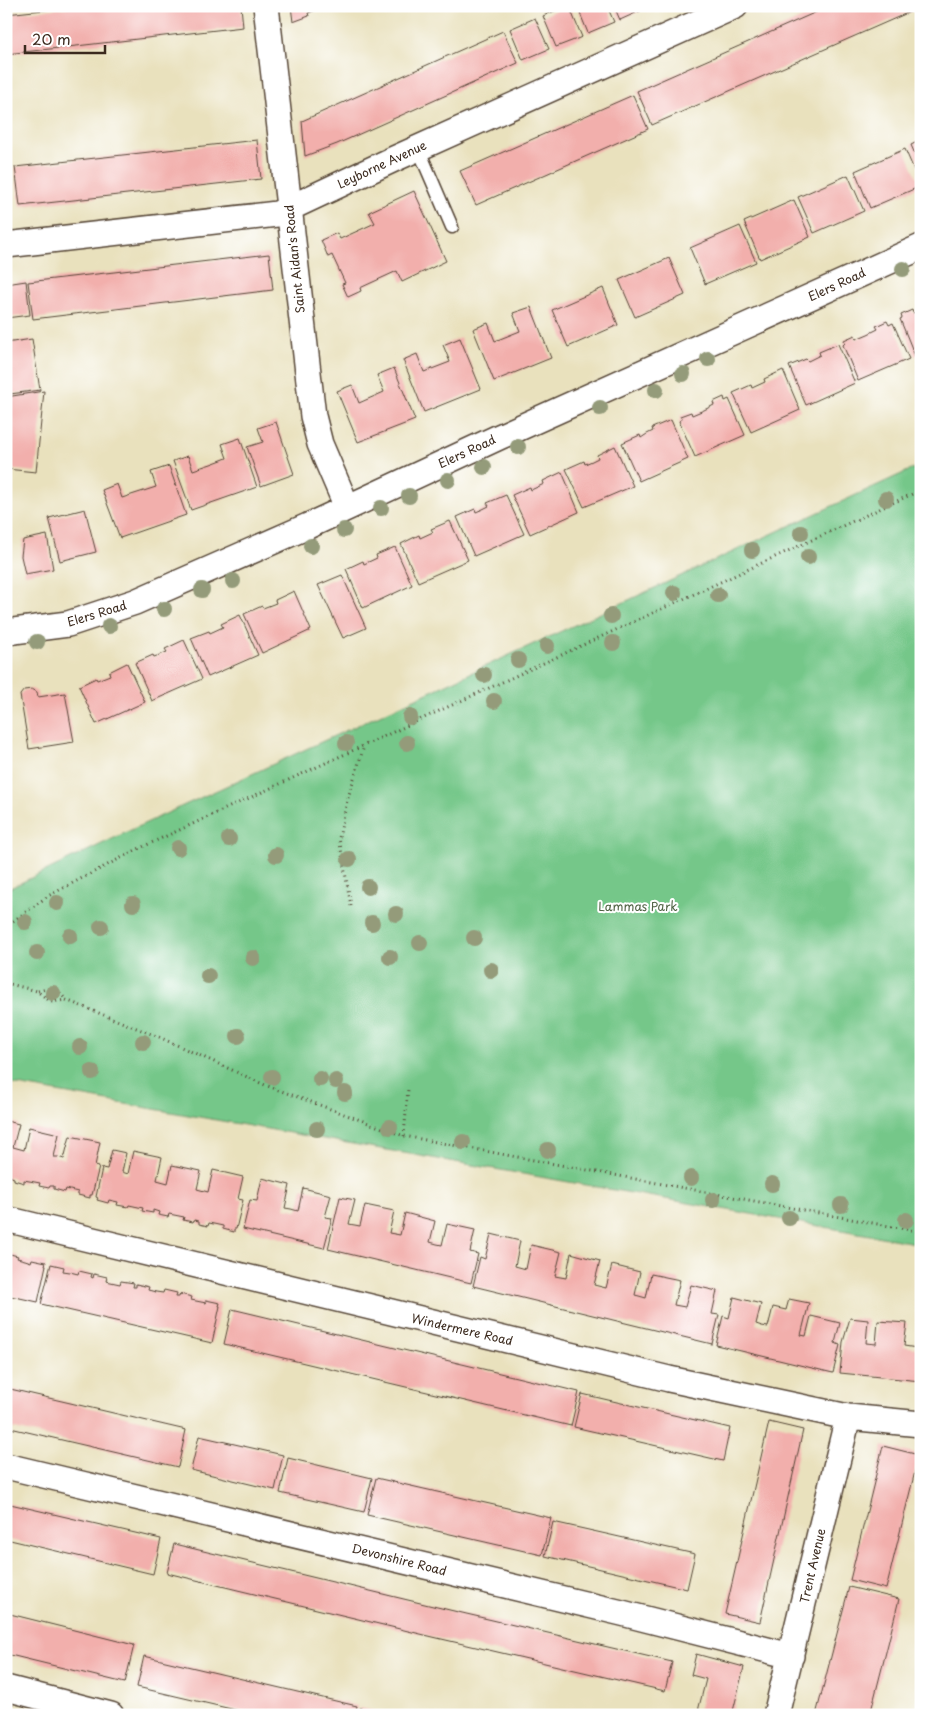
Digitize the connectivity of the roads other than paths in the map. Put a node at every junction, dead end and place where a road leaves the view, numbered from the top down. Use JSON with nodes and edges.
{"nodes":[{"id":1,"x":266,"y":6,"type":"edge"},
{"id":2,"x":735,"y":6,"type":"edge"},
{"id":3,"x":418,"y":148,"type":"junction"},
{"id":4,"x":290,"y":208,"type":"junction"},
{"id":5,"x":452,"y":227,"type":"dead end"},
{"id":6,"x":6,"y":245,"type":"edge"},
{"id":7,"x":921,"y":247,"type":"edge"},
{"id":8,"x":348,"y":507,"type":"junction"},
{"id":9,"x":6,"y":632,"type":"edge"},
{"id":10,"x":6,"y":1219,"type":"edge"},
{"id":11,"x":848,"y":1417,"type":"junction"},
{"id":12,"x":921,"y":1424,"type":"edge"},
{"id":13,"x":6,"y":1466,"type":"edge"},
{"id":14,"x":791,"y":1656,"type":"junction"},
{"id":15,"x":6,"y":1688,"type":"edge"},
{"id":16,"x":111,"y":1715,"type":"edge"},
{"id":17,"x":776,"y":1715,"type":"edge"}],
"edges":[{"from":1,"to":4,"type":"street","name":"Saint Aidan's Road"},
{"from":2,"to":3,"type":"street","name":"Leyborne Avenue"},
{"from":3,"to":4,"type":"street","name":"Leyborne Avenue"},
{"from":3,"to":5,"type":"lane"},
{"from":4,"to":6,"type":"street","name":"Leyborne Avenue"},
{"from":4,"to":8,"type":"street","name":"Saint Aidan's Road"},
{"from":7,"to":8,"type":"street","name":"Elers Road"},
{"from":8,"to":9,"type":"street","name":"Elers Road"},
{"from":10,"to":11,"type":"street","name":"Windermere Road"},
{"from":11,"to":12,"type":"street","name":"Windermere Road"},
{"from":11,"to":14,"type":"street","name":"Trent Avenue"},
{"from":13,"to":14,"type":"street","name":"Devonshire Road"},
{"from":14,"to":17,"type":"street","name":"Trent Avenue"},
{"from":15,"to":16,"type":"street"}]}
